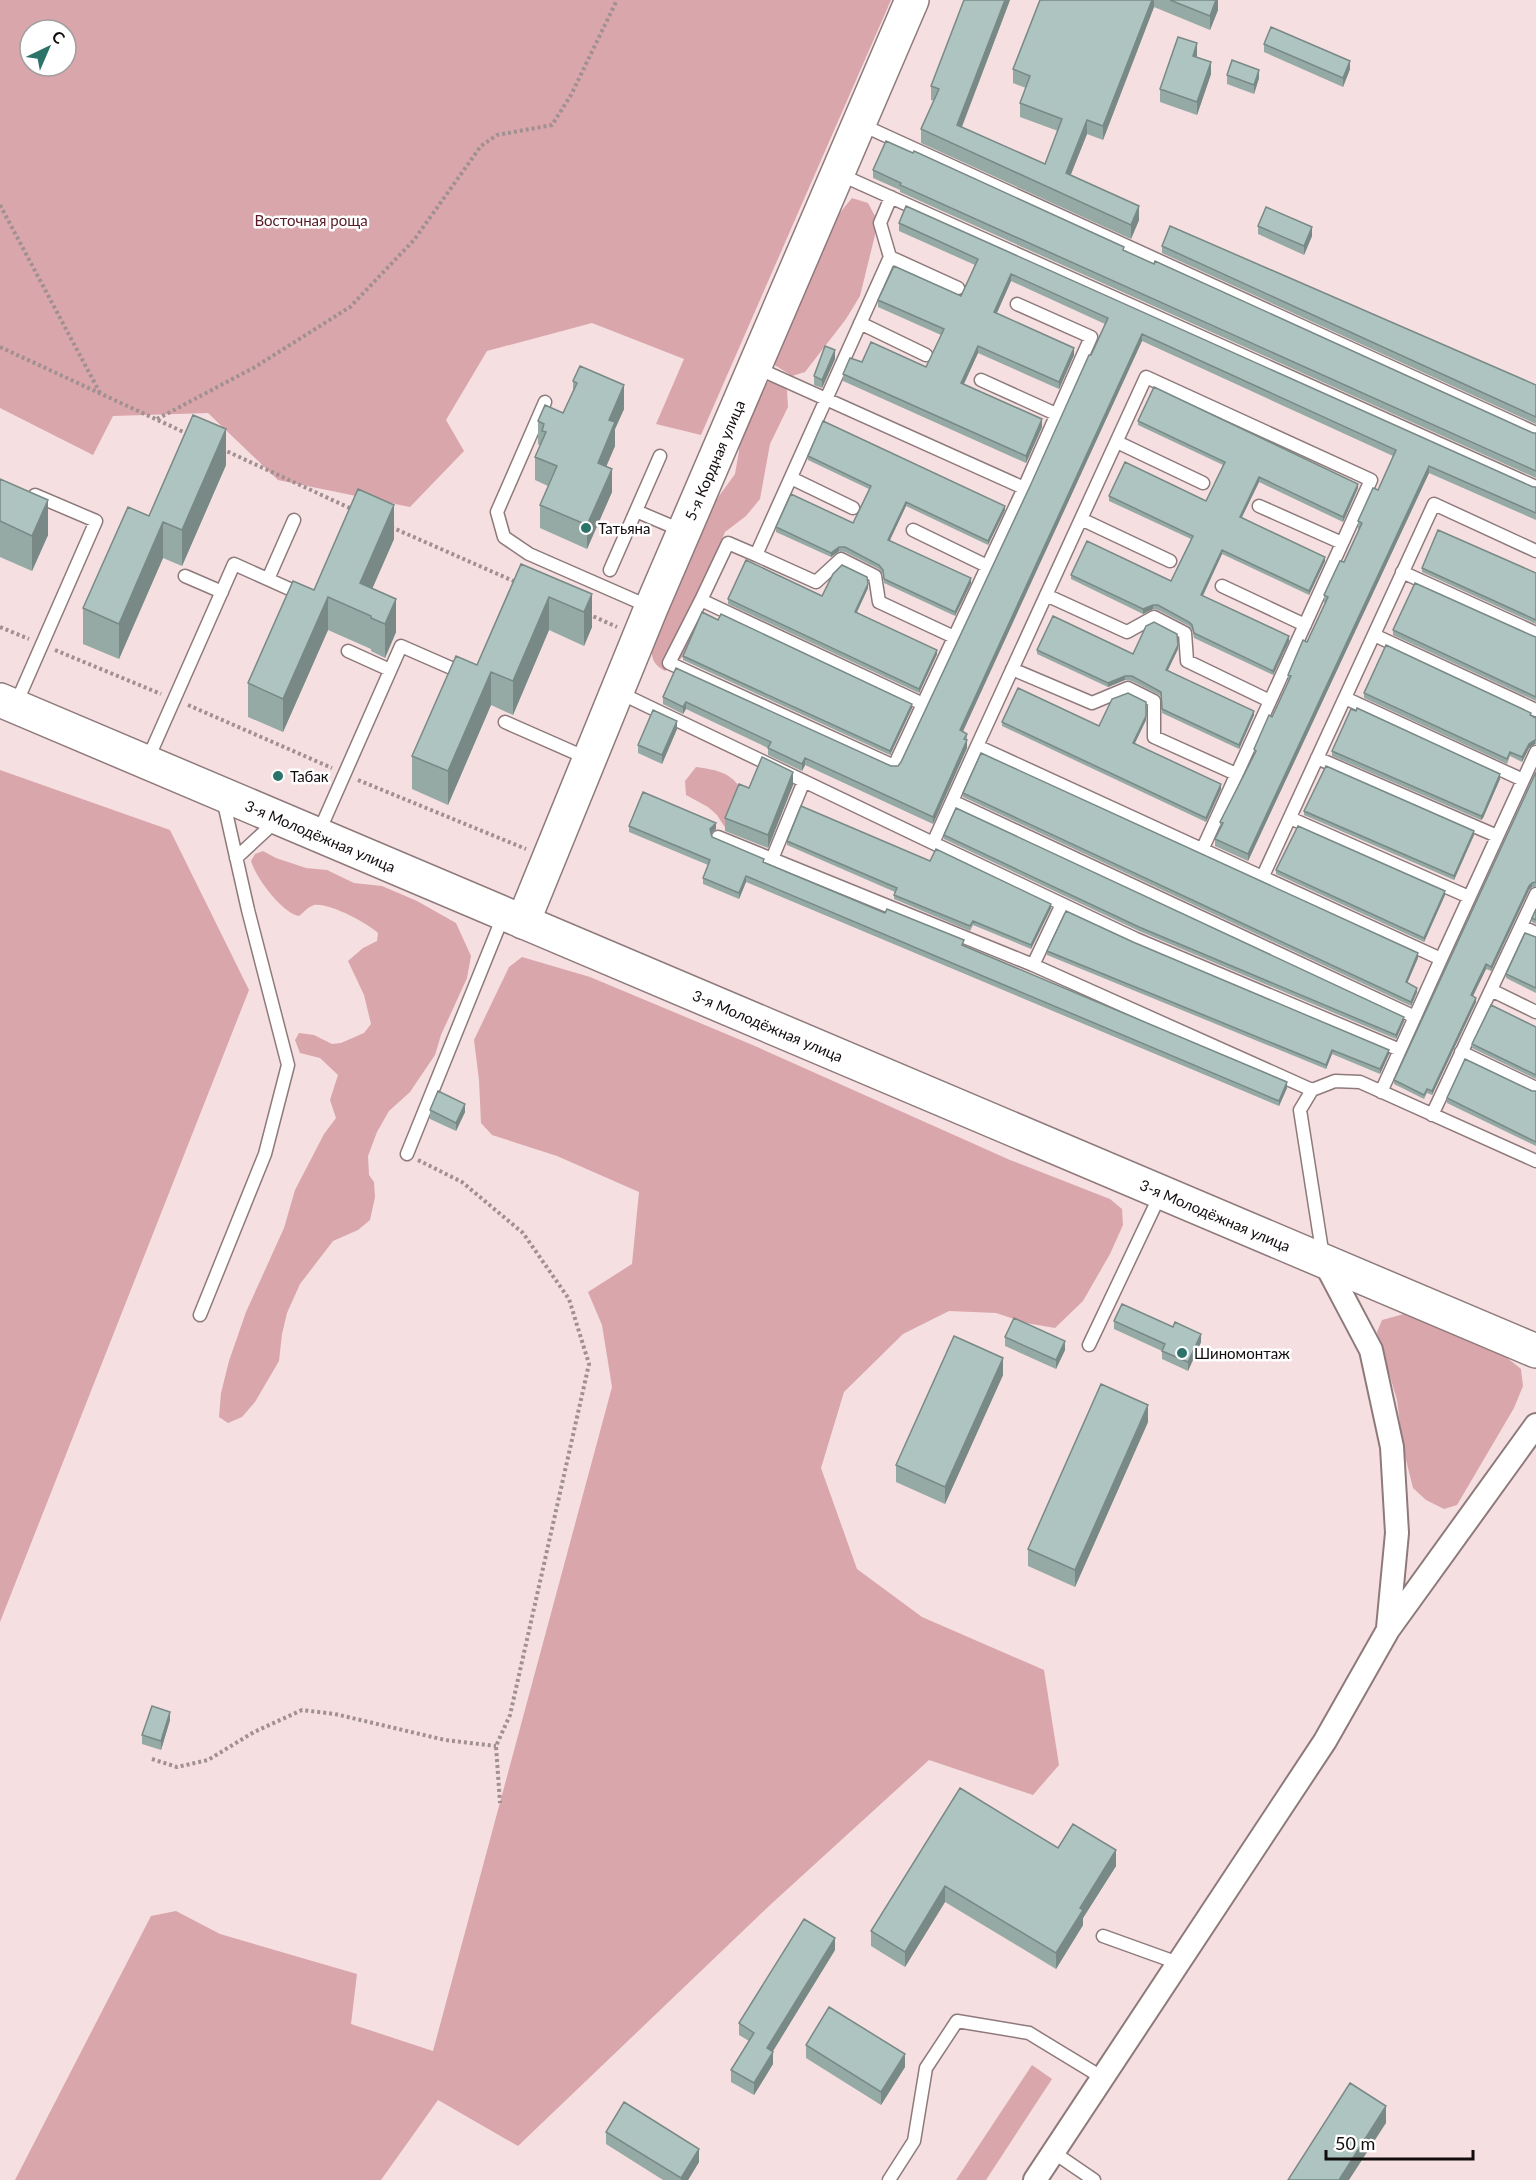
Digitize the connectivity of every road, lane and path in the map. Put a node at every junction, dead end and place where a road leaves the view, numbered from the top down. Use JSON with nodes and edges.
{"nodes":[{"id":1,"x":617,"y":0,"type":"edge"},
{"id":2,"x":912,"y":0,"type":"edge"},
{"id":3,"x":859,"y":124,"type":"junction"},
{"id":4,"x":838,"y":174,"type":"junction"},
{"id":5,"x":891,"y":197,"type":"junction"},
{"id":6,"x":0,"y":205,"type":"edge"},
{"id":7,"x":890,"y":257,"type":"junction"},
{"id":8,"x":958,"y":288,"type":"dead end"},
{"id":9,"x":1017,"y":304,"type":"dead end"},
{"id":10,"x":860,"y":323,"type":"junction"},
{"id":11,"x":0,"y":347,"type":"edge"},
{"id":12,"x":926,"y":355,"type":"dead end"},
{"id":13,"x":755,"y":367,"type":"junction"},
{"id":14,"x":981,"y":380,"type":"dead end"},
{"id":15,"x":101,"y":394,"type":"junction"},
{"id":16,"x":826,"y":399,"type":"junction"},
{"id":17,"x":545,"y":402,"type":"dead end"},
{"id":18,"x":1056,"y":414,"type":"junction"},
{"id":19,"x":157,"y":420,"type":"junction"},
{"id":20,"x":1536,"y":433,"type":"edge"},
{"id":21,"x":200,"y":439,"type":"edge"},
{"id":22,"x":1117,"y":442,"type":"junction"},
{"id":23,"x":222,"y":449,"type":"edge"},
{"id":24,"x":660,"y":456,"type":"dead end"},
{"id":25,"x":791,"y":478,"type":"junction"},
{"id":26,"x":1203,"y":483,"type":"dead end"},
{"id":27,"x":1536,"y":487,"type":"edge"},
{"id":28,"x":1024,"y":488,"type":"junction"},
{"id":29,"x":21,"y":489,"type":"edge"},
{"id":30,"x":1259,"y":506,"type":"dead end"},
{"id":31,"x":853,"y":508,"type":"dead end"},
{"id":32,"x":636,"y":511,"type":"junction"},
{"id":33,"x":361,"y":513,"type":"edge"},
{"id":34,"x":1081,"y":519,"type":"junction"},
{"id":35,"x":294,"y":520,"type":"dead end"},
{"id":36,"x":383,"y":523,"type":"edge"},
{"id":37,"x":913,"y":530,"type":"dead end"},
{"id":38,"x":684,"y":532,"type":"junction"},
{"id":39,"x":1342,"y":543,"type":"junction"},
{"id":40,"x":1536,"y":550,"type":"edge"},
{"id":41,"x":756,"y":555,"type":"junction"},
{"id":42,"x":1170,"y":561,"type":"dead end"},
{"id":43,"x":987,"y":566,"type":"junction"},
{"id":44,"x":610,"y":570,"type":"dead end"},
{"id":45,"x":1402,"y":572,"type":"junction"},
{"id":46,"x":185,"y":576,"type":"dead end"},
{"id":47,"x":268,"y":579,"type":"junction"},
{"id":48,"x":524,"y":586,"type":"edge"},
{"id":49,"x":1222,"y":586,"type":"dead end"},
{"id":50,"x":222,"y":592,"type":"junction"},
{"id":51,"x":1046,"y":595,"type":"junction"},
{"id":52,"x":308,"y":597,"type":"edge"},
{"id":53,"x":701,"y":600,"type":"junction"},
{"id":54,"x":651,"y":608,"type":"junction"},
{"id":55,"x":587,"y":614,"type":"edge"},
{"id":56,"x":1305,"y":625,"type":"junction"},
{"id":57,"x":0,"y":627,"type":"edge"},
{"id":58,"x":1536,"y":633,"type":"edge"},
{"id":59,"x":1374,"y":635,"type":"junction"},
{"id":60,"x":954,"y":637,"type":"junction"},
{"id":61,"x":639,"y":638,"type":"junction"},
{"id":62,"x":42,"y":644,"type":"junction"},
{"id":63,"x":348,"y":651,"type":"dead end"},
{"id":64,"x":1012,"y":669,"type":"junction"},
{"id":65,"x":390,"y":670,"type":"junction"},
{"id":66,"x":473,"y":678,"type":"edge"},
{"id":67,"x":617,"y":691,"type":"junction"},
{"id":68,"x":1345,"y":698,"type":"junction"},
{"id":69,"x":174,"y":699,"type":"junction"},
{"id":70,"x":1270,"y":701,"type":"junction"},
{"id":71,"x":7,"y":704,"type":"edge"},
{"id":72,"x":923,"y":704,"type":"junction"},
{"id":73,"x":1536,"y":710,"type":"edge"},
{"id":74,"x":505,"y":722,"type":"dead end"},
{"id":75,"x":977,"y":746,"type":"junction"},
{"id":76,"x":1536,"y":752,"type":"edge"},
{"id":77,"x":1317,"y":758,"type":"junction"},
{"id":78,"x":590,"y":759,"type":"junction"},
{"id":79,"x":147,"y":763,"type":"junction"},
{"id":80,"x":344,"y":774,"type":"junction"},
{"id":81,"x":1236,"y":774,"type":"junction"},
{"id":82,"x":1523,"y":780,"type":"junction"},
{"id":83,"x":804,"y":781,"type":"junction"},
{"id":84,"x":222,"y":795,"type":"junction"},
{"id":85,"x":952,"y":801,"type":"junction"},
{"id":86,"x":1290,"y":818,"type":"junction"},
{"id":87,"x":279,"y":819,"type":"junction"},
{"id":88,"x":317,"y":835,"type":"junction"},
{"id":89,"x":1497,"y":836,"type":"junction"},
{"id":90,"x":718,"y":837,"type":"edge"},
{"id":91,"x":933,"y":843,"type":"junction"},
{"id":92,"x":1202,"y":850,"type":"junction"},
{"id":93,"x":236,"y":858,"type":"junction"},
{"id":94,"x":549,"y":858,"type":"junction"},
{"id":95,"x":772,"y":859,"type":"junction"},
{"id":96,"x":1262,"y":878,"type":"junction"},
{"id":97,"x":1536,"y":894,"type":"edge"},
{"id":98,"x":1469,"y":897,"type":"junction"},
{"id":99,"x":1062,"y":904,"type":"junction"},
{"id":100,"x":513,"y":918,"type":"junction"},
{"id":101,"x":1521,"y":926,"type":"junction"},
{"id":102,"x":1536,"y":933,"type":"edge"},
{"id":103,"x":1441,"y":959,"type":"junction"},
{"id":104,"x":1033,"y":965,"type":"junction"},
{"id":105,"x":1491,"y":990,"type":"junction"},
{"id":106,"x":1536,"y":1012,"type":"edge"},
{"id":107,"x":1415,"y":1017,"type":"junction"},
{"id":108,"x":1400,"y":1050,"type":"junction"},
{"id":109,"x":1461,"y":1052,"type":"junction"},
{"id":110,"x":1536,"y":1088,"type":"edge"},
{"id":111,"x":1312,"y":1090,"type":"junction"},
{"id":112,"x":1381,"y":1092,"type":"junction"},
{"id":113,"x":1432,"y":1115,"type":"junction"},
{"id":114,"x":407,"y":1154,"type":"joint"},
{"id":115,"x":1536,"y":1161,"type":"edge"},
{"id":116,"x":1161,"y":1192,"type":"junction"},
{"id":117,"x":1324,"y":1261,"type":"junction"},
{"id":118,"x":200,"y":1315,"type":"dead end"},
{"id":119,"x":1089,"y":1345,"type":"dead end"},
{"id":120,"x":1536,"y":1351,"type":"edge"},
{"id":121,"x":1536,"y":1425,"type":"edge"},
{"id":122,"x":1388,"y":1630,"type":"junction"},
{"id":123,"x":496,"y":1746,"type":"junction"},
{"id":124,"x":152,"y":1759,"type":"dead end"},
{"id":125,"x":500,"y":1803,"type":"dead end"},
{"id":126,"x":1103,"y":1936,"type":"dead end"},
{"id":127,"x":1178,"y":1963,"type":"junction"},
{"id":128,"x":1103,"y":2078,"type":"junction"},
{"id":129,"x":1053,"y":2152,"type":"junction"},
{"id":130,"x":889,"y":2180,"type":"edge"},
{"id":131,"x":1035,"y":2180,"type":"edge"},
{"id":132,"x":1094,"y":2180,"type":"edge"}],
"edges":[{"from":1,"to":19,"type":"path"},
{"from":2,"to":3,"type":"main road","name":"5-я Кордная улица"},
{"from":3,"to":4,"type":"main road","name":"5-я Кордная улица"},
{"from":3,"to":20,"type":"lane"},
{"from":4,"to":5,"type":"lane"},
{"from":4,"to":13,"type":"main road","name":"5-я Кордная улица"},
{"from":5,"to":7,"type":"lane"},
{"from":5,"to":27,"type":"lane"},
{"from":6,"to":15,"type":"path"},
{"from":7,"to":8,"type":"lane"},
{"from":7,"to":10,"type":"lane"},
{"from":9,"to":18,"type":"lane"},
{"from":10,"to":12,"type":"lane"},
{"from":10,"to":16,"type":"lane"},
{"from":11,"to":15,"type":"path"},
{"from":13,"to":16,"type":"lane"},
{"from":13,"to":38,"type":"main road","name":"5-я Кордная улица"},
{"from":14,"to":18,"type":"lane"},
{"from":15,"to":19,"type":"path"},
{"from":16,"to":25,"type":"lane"},
{"from":16,"to":28,"type":"lane"},
{"from":17,"to":54,"type":"lane"},
{"from":18,"to":28,"type":"lane"},
{"from":19,"to":21,"type":"path"},
{"from":22,"to":26,"type":"lane"},
{"from":22,"to":34,"type":"lane"},
{"from":22,"to":39,"type":"lane"},
{"from":23,"to":33,"type":"path"},
{"from":24,"to":32,"type":"lane"},
{"from":25,"to":31,"type":"lane"},
{"from":25,"to":41,"type":"lane"},
{"from":28,"to":43,"type":"lane"},
{"from":29,"to":62,"type":"lane"},
{"from":30,"to":39,"type":"lane"},
{"from":32,"to":38,"type":"lane"},
{"from":32,"to":44,"type":"lane"},
{"from":34,"to":42,"type":"lane"},
{"from":34,"to":51,"type":"lane"},
{"from":35,"to":47,"type":"lane"},
{"from":36,"to":48,"type":"path"},
{"from":37,"to":43,"type":"lane"},
{"from":38,"to":54,"type":"main road","name":"5-я Кордная улица"},
{"from":39,"to":56,"type":"lane"},
{"from":40,"to":45,"type":"lane"},
{"from":41,"to":53,"type":"lane"},
{"from":41,"to":60,"type":"lane"},
{"from":43,"to":60,"type":"lane"},
{"from":45,"to":58,"type":"lane"},
{"from":45,"to":59,"type":"lane"},
{"from":46,"to":50,"type":"lane"},
{"from":47,"to":50,"type":"lane"},
{"from":47,"to":52,"type":"lane"},
{"from":49,"to":56,"type":"lane"},
{"from":50,"to":69,"type":"lane"},
{"from":51,"to":64,"type":"lane"},
{"from":51,"to":70,"type":"lane"},
{"from":53,"to":72,"type":"lane"},
{"from":53,"to":72,"type":"lane"},
{"from":54,"to":61,"type":"main road","name":"5-я Кордная улица"},
{"from":55,"to":61,"type":"path"},
{"from":56,"to":70,"type":"lane"},
{"from":57,"to":62,"type":"path"},
{"from":59,"to":68,"type":"lane"},
{"from":59,"to":73,"type":"lane"},
{"from":60,"to":72,"type":"lane"},
{"from":61,"to":67,"type":"main road","name":"5-я Кордная улица"},
{"from":62,"to":69,"type":"path"},
{"from":62,"to":71,"type":"lane"},
{"from":63,"to":65,"type":"lane"},
{"from":64,"to":75,"type":"lane"},
{"from":64,"to":81,"type":"lane"},
{"from":65,"to":66,"type":"lane"},
{"from":65,"to":80,"type":"lane"},
{"from":67,"to":78,"type":"main road","name":"5-я Кордная улица"},
{"from":67,"to":83,"type":"lane"},
{"from":68,"to":77,"type":"lane"},
{"from":68,"to":82,"type":"lane"},
{"from":69,"to":79,"type":"lane"},
{"from":69,"to":80,"type":"path"},
{"from":70,"to":81,"type":"lane"},
{"from":71,"to":79,"type":"main road","name":"3-я Молодёжная улица"},
{"from":74,"to":78,"type":"lane"},
{"from":75,"to":85,"type":"lane"},
{"from":75,"to":92,"type":"lane"},
{"from":76,"to":82,"type":"lane"},
{"from":77,"to":86,"type":"lane"},
{"from":77,"to":89,"type":"lane"},
{"from":78,"to":94,"type":"main road","name":"5-я Кордная улица"},
{"from":79,"to":84,"type":"main road","name":"3-я Молодёжная улица"},
{"from":80,"to":88,"type":"lane"},
{"from":80,"to":94,"type":"path"},
{"from":81,"to":92,"type":"lane"},
{"from":82,"to":89,"type":"lane"},
{"from":83,"to":91,"type":"lane"},
{"from":83,"to":95,"type":"lane"},
{"from":84,"to":87,"type":"main road","name":"3-я Молодёжная улица"},
{"from":84,"to":93,"type":"lane"},
{"from":85,"to":91,"type":"lane"},
{"from":85,"to":107,"type":"lane"},
{"from":86,"to":96,"type":"lane"},
{"from":86,"to":98,"type":"lane"},
{"from":87,"to":88,"type":"main road","name":"3-я Молодёжная улица"},
{"from":87,"to":93,"type":"lane"},
{"from":88,"to":100,"type":"main road","name":"3-я Молодёжная улица"},
{"from":89,"to":98,"type":"lane"},
{"from":90,"to":95,"type":"lane"},
{"from":91,"to":99,"type":"lane"},
{"from":92,"to":96,"type":"lane"},
{"from":93,"to":118,"type":"lane"},
{"from":94,"to":100,"type":"main road","name":"5-я Кордная улица"},
{"from":95,"to":104,"type":"lane"},
{"from":96,"to":103,"type":"lane"},
{"from":97,"to":101,"type":"lane"},
{"from":98,"to":103,"type":"lane"},
{"from":99,"to":104,"type":"lane"},
{"from":99,"to":108,"type":"lane"},
{"from":100,"to":114,"type":"lane"},
{"from":100,"to":116,"type":"main road","name":"3-я Молодёжная улица"},
{"from":101,"to":102,"type":"lane"},
{"from":101,"to":105,"type":"lane"},
{"from":103,"to":107,"type":"lane"},
{"from":104,"to":111,"type":"lane"},
{"from":105,"to":106,"type":"lane"},
{"from":105,"to":109,"type":"lane"},
{"from":107,"to":108,"type":"lane"},
{"from":108,"to":112,"type":"lane"},
{"from":109,"to":110,"type":"lane"},
{"from":109,"to":113,"type":"lane"},
{"from":111,"to":112,"type":"lane"},
{"from":111,"to":117,"type":"lane"},
{"from":112,"to":113,"type":"lane"},
{"from":113,"to":115,"type":"lane"},
{"from":114,"to":123,"type":"path"},
{"from":116,"to":117,"type":"main road","name":"3-я Молодёжная улица"},
{"from":116,"to":119,"type":"lane"},
{"from":117,"to":120,"type":"main road","name":"3-я Молодёжная улица"},
{"from":117,"to":122,"type":"street"},
{"from":121,"to":122,"type":"street"},
{"from":122,"to":127,"type":"street"},
{"from":123,"to":124,"type":"path"},
{"from":123,"to":125,"type":"path"},
{"from":126,"to":127,"type":"lane"},
{"from":127,"to":128,"type":"street"},
{"from":128,"to":129,"type":"street"},
{"from":128,"to":130,"type":"lane"},
{"from":129,"to":131,"type":"street"},
{"from":129,"to":132,"type":"lane"}]}
